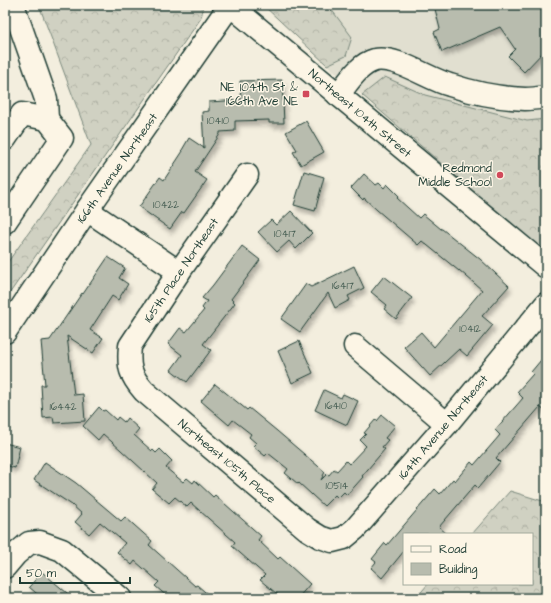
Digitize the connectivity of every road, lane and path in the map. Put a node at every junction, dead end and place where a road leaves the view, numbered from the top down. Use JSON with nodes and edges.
{"nodes":[{"id":1,"x":13,"y":5,"type":"edge"},
{"id":2,"x":230,"y":5,"type":"edge"},
{"id":3,"x":338,"y":95,"type":"junction"},
{"id":4,"x":546,"y":97,"type":"edge"},
{"id":5,"x":47,"y":119,"type":"junction"},
{"id":6,"x":5,"y":139,"type":"edge"},
{"id":7,"x":247,"y":175,"type":"dead end"},
{"id":8,"x":87,"y":210,"type":"junction"},
{"id":9,"x":5,"y":222,"type":"edge"},
{"id":10,"x":546,"y":267,"type":"edge"},
{"id":11,"x":179,"y":272,"type":"junction"},
{"id":12,"x":546,"y":304,"type":"edge"},
{"id":13,"x":9,"y":317,"type":"edge"},
{"id":14,"x":355,"y":346,"type":"dead end"},
{"id":15,"x":131,"y":370,"type":"joint"},
{"id":16,"x":447,"y":424,"type":"junction"},
{"id":17,"x":332,"y":541,"type":"joint"},
{"id":18,"x":5,"y":567,"type":"edge"},
{"id":19,"x":120,"y":598,"type":"edge"}],
"edges":[{"from":1,"to":5,"type":"street"},
{"from":2,"to":3,"type":"street","name":"Northeast 104th Street"},
{"from":2,"to":8,"type":"street","name":"166th Avenue Northeast"},
{"from":3,"to":4,"type":"street"},
{"from":3,"to":10,"type":"street","name":"Northeast 104th Street"},
{"from":5,"to":6,"type":"street"},
{"from":5,"to":9,"type":"street"},
{"from":7,"to":11,"type":"street","name":"165th Place Northeast"},
{"from":8,"to":11,"type":"street"},
{"from":8,"to":13,"type":"street","name":"166th Avenue Northeast"},
{"from":11,"to":15,"type":"street","name":"165th Place Northeast"},
{"from":12,"to":16,"type":"street","name":"164th Avenue Northeast"},
{"from":14,"to":16,"type":"street"},
{"from":15,"to":17,"type":"street","name":"Northeast 105th Place"},
{"from":16,"to":17,"type":"street","name":"164th Avenue Northeast"},
{"from":18,"to":19,"type":"street"}]}
